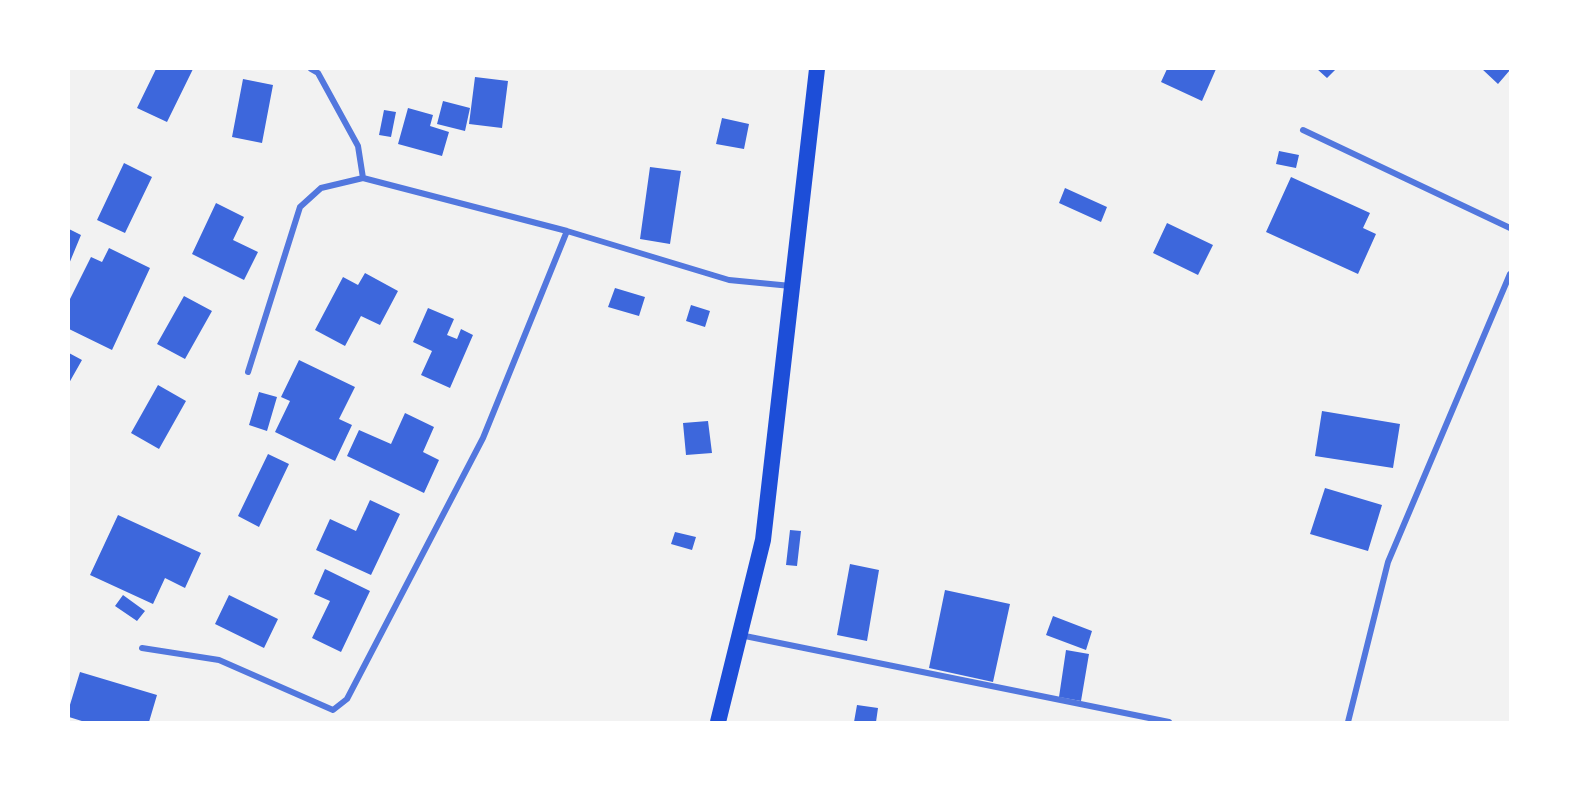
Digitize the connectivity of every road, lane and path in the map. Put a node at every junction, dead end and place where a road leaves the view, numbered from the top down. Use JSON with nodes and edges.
{"nodes":[{"id":1,"x":311,"y":69,"type":"edge"},
{"id":2,"x":817,"y":69,"type":"edge"},
{"id":3,"x":1303,"y":130,"type":"dead end"},
{"id":4,"x":363,"y":178,"type":"junction"},
{"id":5,"x":1510,"y":228,"type":"edge"},
{"id":6,"x":567,"y":231,"type":"junction"},
{"id":7,"x":1510,"y":274,"type":"edge"},
{"id":8,"x":792,"y":286,"type":"junction"},
{"id":9,"x":248,"y":372,"type":"dead end"},
{"id":10,"x":740,"y":635,"type":"junction"},
{"id":11,"x":142,"y":648,"type":"dead end"},
{"id":12,"x":718,"y":722,"type":"edge"},
{"id":13,"x":1169,"y":722,"type":"edge"},
{"id":14,"x":1348,"y":722,"type":"edge"}],
"edges":[{"from":1,"to":4,"type":"street"},
{"from":2,"to":8,"type":"highway"},
{"from":3,"to":5,"type":"street"},
{"from":4,"to":6,"type":"street"},
{"from":4,"to":9,"type":"street"},
{"from":6,"to":8,"type":"street"},
{"from":6,"to":11,"type":"street"},
{"from":7,"to":14,"type":"street"},
{"from":8,"to":10,"type":"highway"},
{"from":10,"to":12,"type":"highway"},
{"from":10,"to":13,"type":"street"}]}
